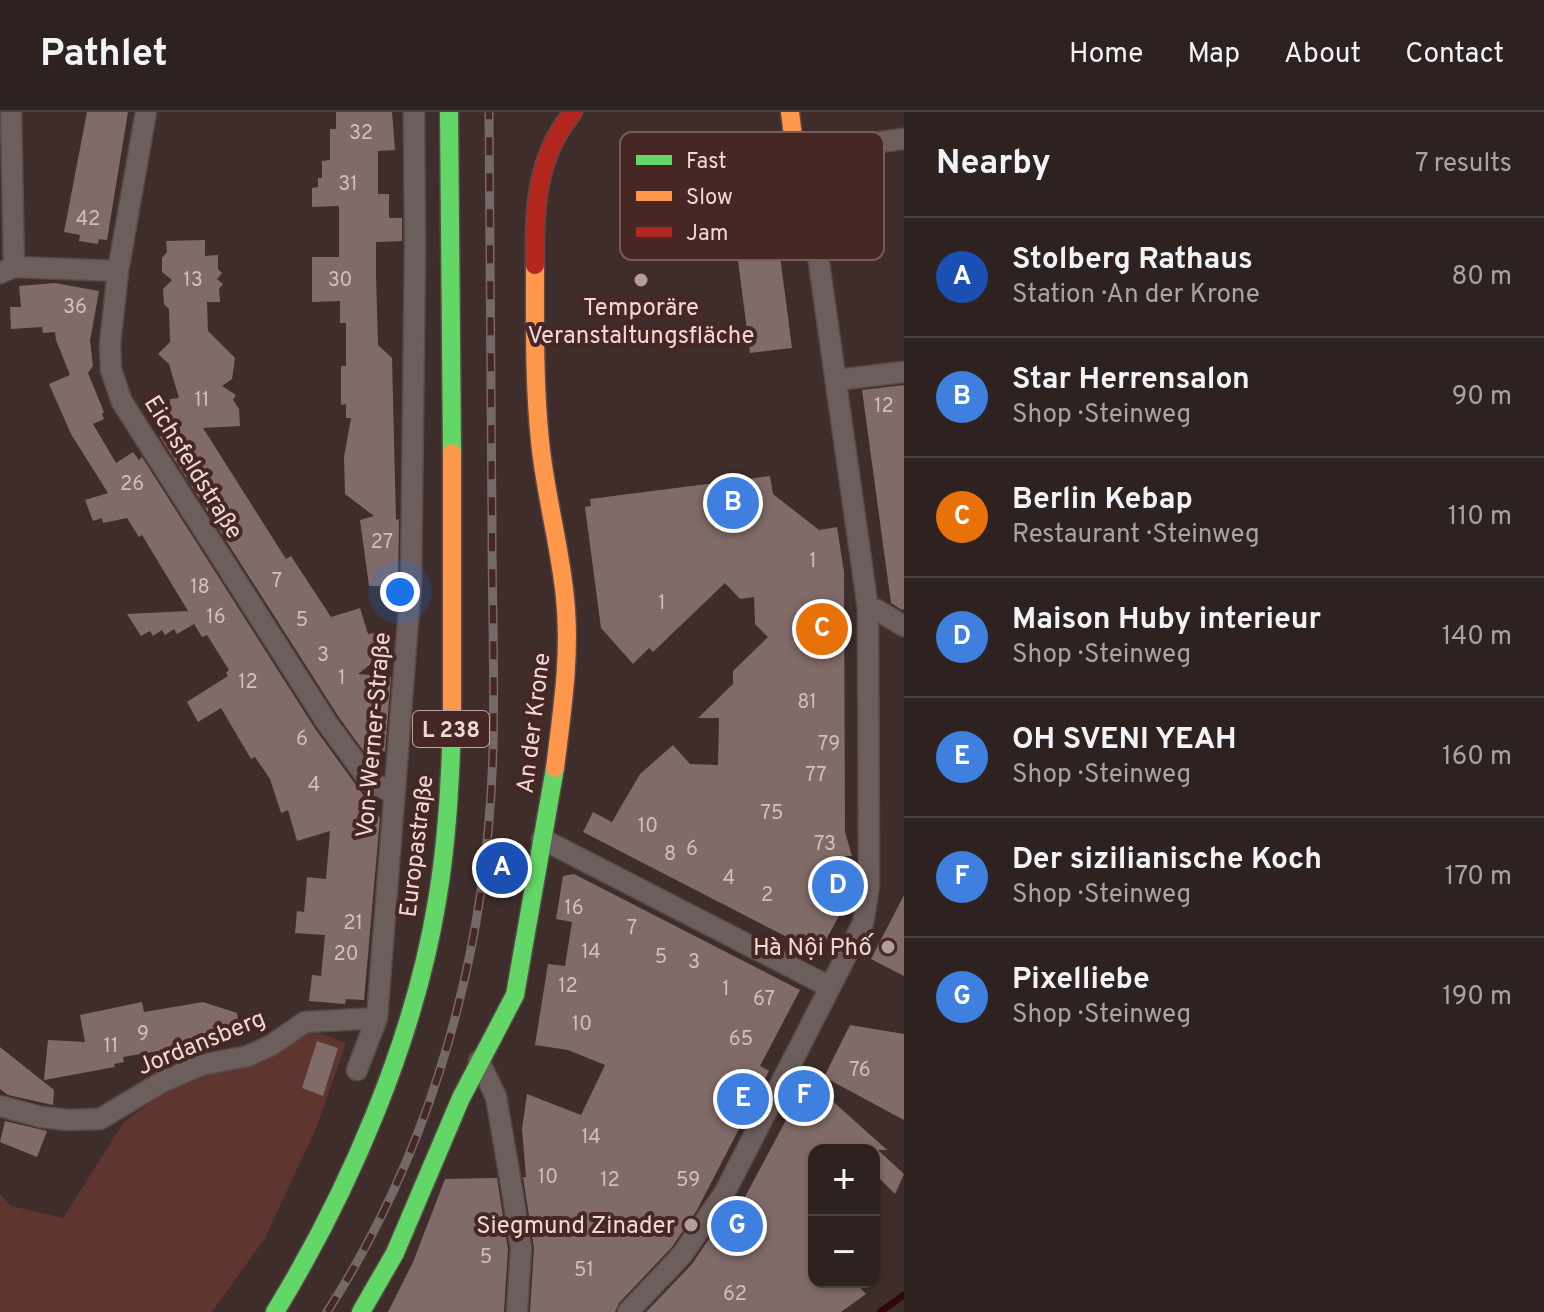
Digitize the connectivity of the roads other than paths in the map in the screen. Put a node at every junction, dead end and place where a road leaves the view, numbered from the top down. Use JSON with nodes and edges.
{"nodes":[{"id":1,"x":11,"y":112,"type":"edge"},
{"id":2,"x":146,"y":112,"type":"edge"},
{"id":3,"x":414,"y":112,"type":"edge"},
{"id":4,"x":449,"y":112,"type":"edge"},
{"id":5,"x":573,"y":112,"type":"edge"},
{"id":6,"x":790,"y":112,"type":"edge"},
{"id":7,"x":792,"y":132,"type":"edge"},
{"id":8,"x":904,"y":139,"type":"edge"},
{"id":9,"x":884,"y":142,"type":"edge"},
{"id":10,"x":819,"y":260,"type":"edge"},
{"id":11,"x":7,"y":270,"type":"edge"},
{"id":12,"x":118,"y":271,"type":"junction"},
{"id":13,"x":904,"y":372,"type":"edge"},
{"id":14,"x":837,"y":380,"type":"junction"},
{"id":15,"x":868,"y":609,"type":"junction"},
{"id":16,"x":904,"y":626,"type":"edge"},
{"id":17,"x":394,"y":793,"type":"junction"},
{"id":18,"x":542,"y":839,"type":"junction"},
{"id":19,"x":830,"y":987,"type":"junction"},
{"id":20,"x":377,"y":1018,"type":"junction"},
{"id":21,"x":479,"y":1061,"type":"junction"},
{"id":22,"x":357,"y":1070,"type":"dead end"},
{"id":23,"x":0,"y":1106,"type":"edge"},
{"id":24,"x":275,"y":1312,"type":"edge"},
{"id":25,"x":361,"y":1312,"type":"edge"},
{"id":26,"x":517,"y":1312,"type":"edge"},
{"id":27,"x":628,"y":1312,"type":"edge"}],
"edges":[{"from":1,"to":11,"type":"street"},
{"from":2,"to":12,"type":"street","name":"Eichsfeldstraße"},
{"from":3,"to":17,"type":"street","name":"Von-Werner-Straße"},
{"from":4,"to":24,"type":"street","name":"Europastraße","number":"L 238"},
{"from":5,"to":18,"type":"street","name":"An der Krone"},
{"from":6,"to":7,"type":"street"},
{"from":8,"to":9,"type":"street"},
{"from":10,"to":14,"type":"street"},
{"from":11,"to":12,"type":"street"},
{"from":12,"to":17,"type":"street","name":"Eichsfeldstraße"},
{"from":13,"to":14,"type":"street"},
{"from":14,"to":15,"type":"street"},
{"from":15,"to":16,"type":"street"},
{"from":15,"to":19,"type":"street"},
{"from":17,"to":20,"type":"street","name":"Von-Werner-Straße"},
{"from":18,"to":19,"type":"street"},
{"from":18,"to":21,"type":"street","name":"An der Krone"},
{"from":19,"to":27,"type":"street"},
{"from":20,"to":22,"type":"street","name":"Von-Werner-Straße"},
{"from":20,"to":23,"type":"street","name":"Jordansberg"},
{"from":21,"to":25,"type":"street","name":"An der Krone"},
{"from":21,"to":26,"type":"street"}]}
